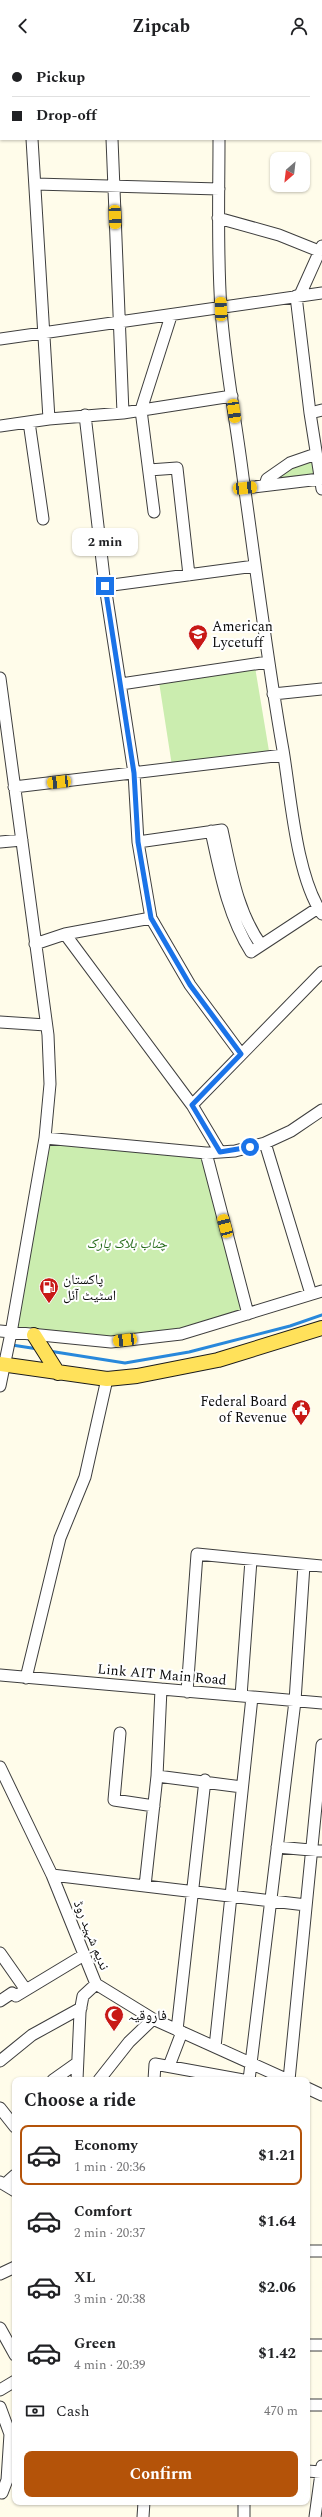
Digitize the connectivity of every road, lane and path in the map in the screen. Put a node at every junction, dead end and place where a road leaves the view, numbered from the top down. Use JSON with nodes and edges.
{"nodes":[{"id":1,"x":32,"y":140,"type":"edge"},
{"id":2,"x":112,"y":140,"type":"edge"},
{"id":3,"x":219,"y":140,"type":"edge"},
{"id":4,"x":35,"y":184,"type":"junction"},
{"id":5,"x":114,"y":186,"type":"junction"},
{"id":6,"x":219,"y":189,"type":"junction"},
{"id":7,"x":218,"y":218,"type":"junction"},
{"id":8,"x":321,"y":248,"type":"edge"},
{"id":9,"x":298,"y":296,"type":"junction"},
{"id":10,"x":319,"y":296,"type":"edge"},
{"id":11,"x":221,"y":309,"type":"junction"},
{"id":12,"x":171,"y":316,"type":"junction"},
{"id":13,"x":119,"y":323,"type":"junction"},
{"id":14,"x":43,"y":333,"type":"junction"},
{"id":15,"x":0,"y":339,"type":"edge"},
{"id":16,"x":232,"y":396,"type":"junction"},
{"id":17,"x":141,"y":410,"type":"junction"},
{"id":18,"x":322,"y":410,"type":"edge"},
{"id":19,"x":123,"y":413,"type":"junction"},
{"id":20,"x":310,"y":414,"type":"junction"},
{"id":21,"x":85,"y":415,"type":"junction"},
{"id":22,"x":49,"y":419,"type":"junction"},
{"id":23,"x":29,"y":422,"type":"junction"},
{"id":24,"x":0,"y":426,"type":"edge"},
{"id":25,"x":316,"y":454,"type":"junction"},
{"id":26,"x":149,"y":470,"type":"junction"},
{"id":27,"x":321,"y":477,"type":"edge"},
{"id":28,"x":265,"y":485,"type":"junction"},
{"id":29,"x":245,"y":488,"type":"junction"},
{"id":30,"x":154,"y":512,"type":"dead end"},
{"id":31,"x":43,"y":519,"type":"dead end"},
{"id":32,"x":255,"y":566,"type":"junction"},
{"id":33,"x":189,"y":575,"type":"junction"},
{"id":34,"x":105,"y":586,"type":"junction"},
{"id":35,"x":268,"y":662,"type":"junction"},
{"id":36,"x":0,"y":678,"type":"edge"},
{"id":37,"x":121,"y":684,"type":"junction"},
{"id":38,"x":322,"y":689,"type":"edge"},
{"id":39,"x":273,"y":694,"type":"junction"},
{"id":40,"x":2,"y":716,"type":"edge"},
{"id":41,"x":4,"y":744,"type":"edge"},
{"id":42,"x":284,"y":754,"type":"junction"},
{"id":43,"x":134,"y":773,"type":"junction"},
{"id":44,"x":14,"y":787,"type":"junction"},
{"id":45,"x":22,"y":840,"type":"junction"},
{"id":46,"x":0,"y":842,"type":"edge"},
{"id":47,"x":138,"y":842,"type":"junction"},
{"id":48,"x":320,"y":911,"type":"edge"},
{"id":49,"x":151,"y":918,"type":"junction"},
{"id":50,"x":65,"y":934,"type":"junction"},
{"id":51,"x":35,"y":944,"type":"junction"},
{"id":52,"x":322,"y":972,"type":"edge"},
{"id":53,"x":0,"y":1022,"type":"edge"},
{"id":54,"x":46,"y":1025,"type":"junction"},
{"id":55,"x":241,"y":1054,"type":"junction"},
{"id":56,"x":192,"y":1105,"type":"junction"},
{"id":57,"x":322,"y":1110,"type":"edge"},
{"id":58,"x":45,"y":1138,"type":"junction"},
{"id":59,"x":265,"y":1143,"type":"junction"},
{"id":60,"x":220,"y":1152,"type":"junction"},
{"id":61,"x":206,"y":1153,"type":"junction"},
{"id":62,"x":317,"y":1292,"type":"edge"},
{"id":63,"x":248,"y":1314,"type":"junction"},
{"id":64,"x":322,"y":1328,"type":"edge"},
{"id":65,"x":0,"y":1331,"type":"edge"},
{"id":66,"x":11,"y":1335,"type":"junction"},
{"id":67,"x":35,"y":1337,"type":"junction"},
{"id":68,"x":4,"y":1362,"type":"edge"},
{"id":69,"x":58,"y":1374,"type":"junction"},
{"id":70,"x":107,"y":1379,"type":"junction"},
{"id":71,"x":0,"y":1386,"type":"edge"},
{"id":72,"x":251,"y":1560,"type":"junction"},
{"id":73,"x":304,"y":1565,"type":"junction"},
{"id":74,"x":322,"y":1566,"type":"edge"},
{"id":75,"x":0,"y":1675,"type":"edge"},
{"id":76,"x":26,"y":1678,"type":"junction"},
{"id":77,"x":161,"y":1689,"type":"junction"},
{"id":78,"x":187,"y":1692,"type":"junction"},
{"id":79,"x":246,"y":1697,"type":"junction"},
{"id":80,"x":295,"y":1701,"type":"junction"},
{"id":81,"x":322,"y":1703,"type":"edge"},
{"id":82,"x":120,"y":1733,"type":"dead end"},
{"id":83,"x":322,"y":1745,"type":"edge"},
{"id":84,"x":0,"y":1767,"type":"edge"},
{"id":85,"x":157,"y":1776,"type":"junction"},
{"id":86,"x":205,"y":1780,"type":"junction"},
{"id":87,"x":242,"y":1786,"type":"junction"},
{"id":88,"x":154,"y":1806,"type":"junction"},
{"id":89,"x":277,"y":1847,"type":"junction"},
{"id":90,"x":317,"y":1850,"type":"edge"},
{"id":91,"x":52,"y":1876,"type":"junction"},
{"id":92,"x":145,"y":1886,"type":"junction"},
{"id":93,"x":192,"y":1892,"type":"junction"},
{"id":94,"x":231,"y":1897,"type":"junction"},
{"id":95,"x":270,"y":1902,"type":"junction"},
{"id":96,"x":306,"y":1905,"type":"junction"},
{"id":97,"x":0,"y":1953,"type":"edge"},
{"id":98,"x":84,"y":1955,"type":"junction"},
{"id":99,"x":96,"y":1984,"type":"junction"},
{"id":100,"x":26,"y":1990,"type":"junction"},
{"id":101,"x":0,"y":2001,"type":"edge"},
{"id":102,"x":81,"y":2008,"type":"junction"},
{"id":103,"x":153,"y":2019,"type":"junction"},
{"id":104,"x":180,"y":2031,"type":"junction"},
{"id":105,"x":215,"y":2047,"type":"junction"},
{"id":106,"x":0,"y":2061,"type":"edge"},
{"id":107,"x":77,"y":2063,"type":"junction"},
{"id":108,"x":250,"y":2063,"type":"junction"},
{"id":109,"x":169,"y":2066,"type":"junction"},
{"id":110,"x":201,"y":2076,"type":"edge"},
{"id":111,"x":57,"y":2077,"type":"edge"},
{"id":112,"x":77,"y":2077,"type":"edge"},
{"id":113,"x":101,"y":2077,"type":"edge"},
{"id":114,"x":154,"y":2077,"type":"edge"},
{"id":115,"x":212,"y":2077,"type":"edge"},
{"id":116,"x":249,"y":2077,"type":"edge"},
{"id":117,"x":282,"y":2077,"type":"edge"},
{"id":118,"x":289,"y":2077,"type":"edge"},
{"id":119,"x":310,"y":2089,"type":"edge"},
{"id":120,"x":322,"y":2095,"type":"edge"},
{"id":121,"x":0,"y":2108,"type":"edge"},
{"id":122,"x":12,"y":2123,"type":"edge"},
{"id":123,"x":12,"y":2177,"type":"edge"},
{"id":124,"x":2,"y":2183,"type":"edge"},
{"id":125,"x":12,"y":2189,"type":"edge"},
{"id":126,"x":310,"y":2251,"type":"edge"},
{"id":127,"x":322,"y":2251,"type":"edge"},
{"id":128,"x":12,"y":2270,"type":"edge"},
{"id":129,"x":0,"y":2274,"type":"edge"},
{"id":130,"x":0,"y":2328,"type":"edge"},
{"id":131,"x":310,"y":2345,"type":"edge"},
{"id":132,"x":322,"y":2345,"type":"edge"},
{"id":133,"x":12,"y":2350,"type":"edge"},
{"id":134,"x":12,"y":2383,"type":"edge"},
{"id":135,"x":0,"y":2390,"type":"edge"},
{"id":136,"x":310,"y":2405,"type":"edge"},
{"id":137,"x":322,"y":2405,"type":"edge"},
{"id":138,"x":0,"y":2407,"type":"edge"},
{"id":139,"x":322,"y":2469,"type":"edge"},
{"id":140,"x":310,"y":2471,"type":"edge"},
{"id":141,"x":11,"y":2481,"type":"edge"},
{"id":142,"x":2,"y":2493,"type":"dead end"},
{"id":143,"x":144,"y":2505,"type":"edge"},
{"id":144,"x":244,"y":2505,"type":"edge"},
{"id":145,"x":143,"y":2517,"type":"edge"},
{"id":146,"x":244,"y":2517,"type":"edge"},
{"id":147,"x":315,"y":2517,"type":"edge"}],
"edges":[{"from":1,"to":4,"type":"street"},
{"from":2,"to":5,"type":"street"},
{"from":3,"to":6,"type":"street"},
{"from":4,"to":5,"type":"street"},
{"from":4,"to":14,"type":"street"},
{"from":5,"to":6,"type":"street"},
{"from":5,"to":13,"type":"street"},
{"from":6,"to":7,"type":"street"},
{"from":7,"to":8,"type":"street"},
{"from":7,"to":11,"type":"street"},
{"from":8,"to":9,"type":"street"},
{"from":9,"to":10,"type":"street"},
{"from":9,"to":11,"type":"street"},
{"from":9,"to":20,"type":"street"},
{"from":11,"to":12,"type":"street"},
{"from":11,"to":16,"type":"street"},
{"from":12,"to":13,"type":"street"},
{"from":12,"to":17,"type":"street"},
{"from":13,"to":14,"type":"street"},
{"from":13,"to":19,"type":"street"},
{"from":14,"to":15,"type":"street"},
{"from":14,"to":22,"type":"street"},
{"from":16,"to":17,"type":"street"},
{"from":16,"to":29,"type":"street"},
{"from":17,"to":19,"type":"street"},
{"from":17,"to":26,"type":"street"},
{"from":18,"to":20,"type":"street"},
{"from":19,"to":21,"type":"street"},
{"from":20,"to":25,"type":"street"},
{"from":21,"to":22,"type":"street"},
{"from":21,"to":34,"type":"street"},
{"from":22,"to":23,"type":"street"},
{"from":23,"to":24,"type":"street"},
{"from":23,"to":31,"type":"street"},
{"from":25,"to":27,"type":"street"},
{"from":25,"to":28,"type":"street"},
{"from":26,"to":30,"type":"street"},
{"from":26,"to":33,"type":"street"},
{"from":27,"to":28,"type":"street"},
{"from":28,"to":29,"type":"street"},
{"from":29,"to":32,"type":"street"},
{"from":32,"to":33,"type":"street"},
{"from":32,"to":35,"type":"street"},
{"from":33,"to":34,"type":"street"},
{"from":34,"to":37,"type":"street"},
{"from":35,"to":37,"type":"street"},
{"from":35,"to":39,"type":"street"},
{"from":36,"to":40,"type":"street"},
{"from":37,"to":43,"type":"street"},
{"from":38,"to":39,"type":"street"},
{"from":39,"to":42,"type":"street"},
{"from":40,"to":41,"type":"street"},
{"from":41,"to":44,"type":"street"},
{"from":42,"to":43,"type":"street"},
{"from":42,"to":48,"type":"street"},
{"from":43,"to":44,"type":"street"},
{"from":43,"to":47,"type":"street"},
{"from":44,"to":45,"type":"street"},
{"from":45,"to":46,"type":"street"},
{"from":45,"to":51,"type":"street"},
{"from":47,"to":48,"type":"street"},
{"from":47,"to":49,"type":"street"},
{"from":49,"to":50,"type":"street"},
{"from":49,"to":55,"type":"street"},
{"from":50,"to":51,"type":"street"},
{"from":50,"to":56,"type":"street"},
{"from":51,"to":54,"type":"street"},
{"from":52,"to":55,"type":"street"},
{"from":53,"to":54,"type":"street"},
{"from":54,"to":58,"type":"street"},
{"from":55,"to":56,"type":"street"},
{"from":56,"to":60,"type":"street"},
{"from":57,"to":59,"type":"street"},
{"from":58,"to":61,"type":"street"},
{"from":58,"to":66,"type":"street"},
{"from":59,"to":60,"type":"street"},
{"from":59,"to":62,"type":"street"},
{"from":60,"to":61,"type":"street"},
{"from":61,"to":63,"type":"street"},
{"from":62,"to":63,"type":"street"},
{"from":63,"to":67,"type":"street"},
{"from":64,"to":70,"type":"main road"},
{"from":65,"to":66,"type":"street"},
{"from":66,"to":67,"type":"street"},
{"from":66,"to":68,"type":"street"},
{"from":67,"to":69,"type":"main road"},
{"from":68,"to":69,"type":"main road"},
{"from":68,"to":71,"type":"street"},
{"from":69,"to":70,"type":"main road"},
{"from":70,"to":76,"type":"street"},
{"from":72,"to":73,"type":"street"},
{"from":72,"to":78,"type":"street"},
{"from":72,"to":79,"type":"street"},
{"from":73,"to":74,"type":"street"},
{"from":73,"to":80,"type":"street"},
{"from":75,"to":76,"type":"street","name":"Link AIT Main Road"},
{"from":76,"to":77,"type":"street","name":"Link AIT Main Road"},
{"from":77,"to":78,"type":"street","name":"Link AIT Main Road"},
{"from":77,"to":85,"type":"street"},
{"from":78,"to":79,"type":"street","name":"Link AIT Main Road"},
{"from":79,"to":80,"type":"street","name":"Link AIT Main Road"},
{"from":79,"to":87,"type":"street"},
{"from":80,"to":81,"type":"street","name":"Link AIT Main Road"},
{"from":80,"to":89,"type":"street"},
{"from":82,"to":88,"type":"street"},
{"from":83,"to":90,"type":"street"},
{"from":84,"to":91,"type":"street","name":"ندیم شہید روڈ"},
{"from":85,"to":86,"type":"street"},
{"from":85,"to":88,"type":"street"},
{"from":86,"to":87,"type":"street"},
{"from":86,"to":93,"type":"street"},
{"from":87,"to":94,"type":"street"},
{"from":88,"to":92,"type":"street"},
{"from":89,"to":90,"type":"street"},
{"from":89,"to":95,"type":"street"},
{"from":90,"to":96,"type":"street"},
{"from":91,"to":92,"type":"street"},
{"from":91,"to":98,"type":"street","name":"ندیم شہید روڈ"},
{"from":92,"to":93,"type":"street"},
{"from":93,"to":94,"type":"street"},
{"from":93,"to":104,"type":"street"},
{"from":94,"to":95,"type":"street"},
{"from":94,"to":105,"type":"street"},
{"from":95,"to":96,"type":"street"},
{"from":95,"to":108,"type":"street"},
{"from":96,"to":118,"type":"street"},
{"from":97,"to":100,"type":"street"},
{"from":98,"to":99,"type":"street","name":"ندیم شہید روڈ"},
{"from":98,"to":100,"type":"street"},
{"from":99,"to":102,"type":"street"},
{"from":99,"to":103,"type":"street","name":"ندیم شہید روڈ"},
{"from":100,"to":101,"type":"street"},
{"from":102,"to":106,"type":"street"},
{"from":102,"to":107,"type":"street"},
{"from":103,"to":104,"type":"street","name":"ندیم شہید روڈ"},
{"from":103,"to":113,"type":"street"},
{"from":104,"to":105,"type":"street","name":"ندیم شہید روڈ"},
{"from":104,"to":109,"type":"street"},
{"from":105,"to":108,"type":"street","name":"ندیم شہید روڈ"},
{"from":107,"to":111,"type":"street"},
{"from":107,"to":112,"type":"street"},
{"from":108,"to":116,"type":"street"},
{"from":108,"to":117,"type":"street","name":"ندیم شہید روڈ"},
{"from":109,"to":110,"type":"street"},
{"from":109,"to":114,"type":"street"},
{"from":110,"to":115,"type":"street"},
{"from":119,"to":120,"type":"street"},
{"from":121,"to":122,"type":"street"},
{"from":123,"to":124,"type":"street"},
{"from":124,"to":125,"type":"street"},
{"from":126,"to":127,"type":"street"},
{"from":128,"to":129,"type":"street"},
{"from":130,"to":133,"type":"street"},
{"from":131,"to":132,"type":"street"},
{"from":134,"to":135,"type":"street"},
{"from":136,"to":137,"type":"street"},
{"from":138,"to":141,"type":"street"},
{"from":139,"to":140,"type":"street"},
{"from":139,"to":147,"type":"street"},
{"from":141,"to":142,"type":"street"},
{"from":143,"to":145,"type":"street"},
{"from":144,"to":146,"type":"street"}]}
